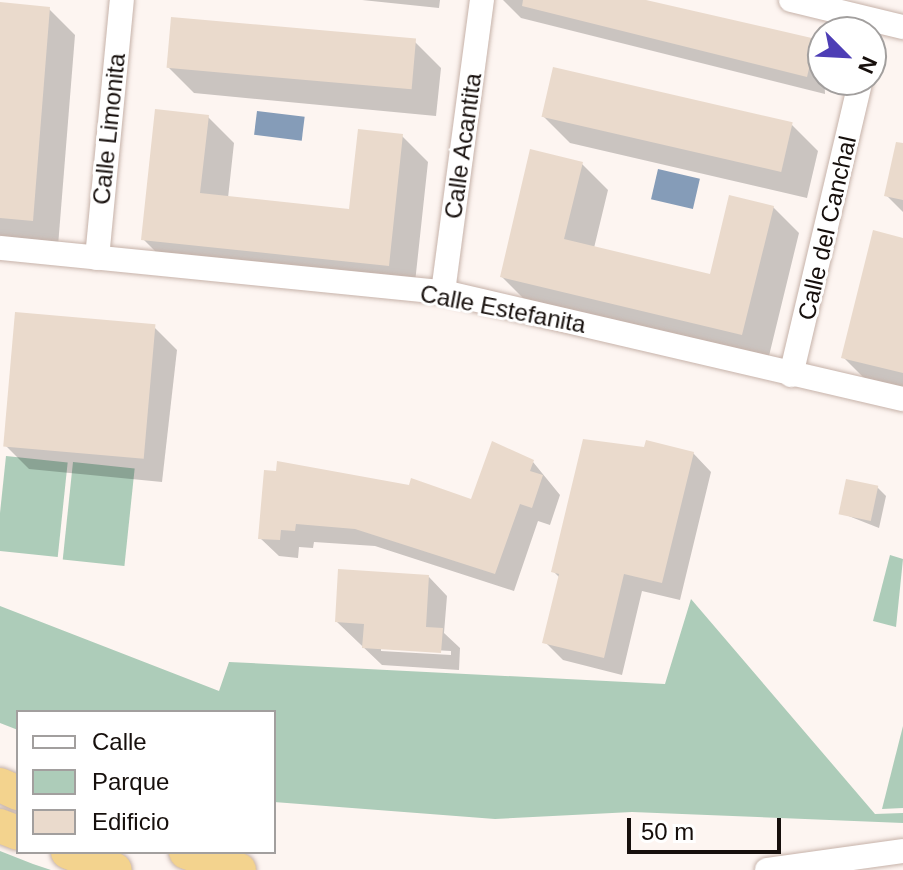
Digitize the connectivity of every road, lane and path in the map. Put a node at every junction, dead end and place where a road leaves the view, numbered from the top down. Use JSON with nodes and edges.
{"nodes":[{"id":1,"x":122,"y":0,"type":"edge"},
{"id":2,"x":482,"y":0,"type":"edge"},
{"id":3,"x":791,"y":0,"type":"edge"},
{"id":4,"x":869,"y":16,"type":"edge"},
{"id":5,"x":857,"y":96,"type":"edge"},
{"id":6,"x":0,"y":248,"type":"edge"},
{"id":7,"x":97,"y":258,"type":"junction"},
{"id":8,"x":443,"y":292,"type":"junction"},
{"id":9,"x":791,"y":375,"type":"junction"},
{"id":10,"x":903,"y":399,"type":"edge"},
{"id":11,"x":903,"y":851,"type":"edge"},
{"id":12,"x":73,"y":854,"type":"edge"},
{"id":13,"x":192,"y":854,"type":"edge"},
{"id":14,"x":115,"y":870,"type":"edge"},
{"id":15,"x":239,"y":870,"type":"edge"},
{"id":16,"x":767,"y":870,"type":"edge"}],
"edges":[{"from":1,"to":7,"type":"street","name":"Calle Limonita"},
{"from":2,"to":8,"type":"street","name":"Calle Acantita"},
{"from":3,"to":4,"type":"street"},
{"from":5,"to":9,"type":"street","name":"Calle del Canchal"},
{"from":6,"to":7,"type":"street","name":"Calle Estefanita"},
{"from":7,"to":8,"type":"street","name":"Calle Estefanita"},
{"from":8,"to":9,"type":"street","name":"Calle Estefanita"},
{"from":9,"to":10,"type":"street","name":"Calle Estefanita"},
{"from":11,"to":16,"type":"street"},
{"from":12,"to":14,"type":"highway"},
{"from":13,"to":15,"type":"highway"}]}
